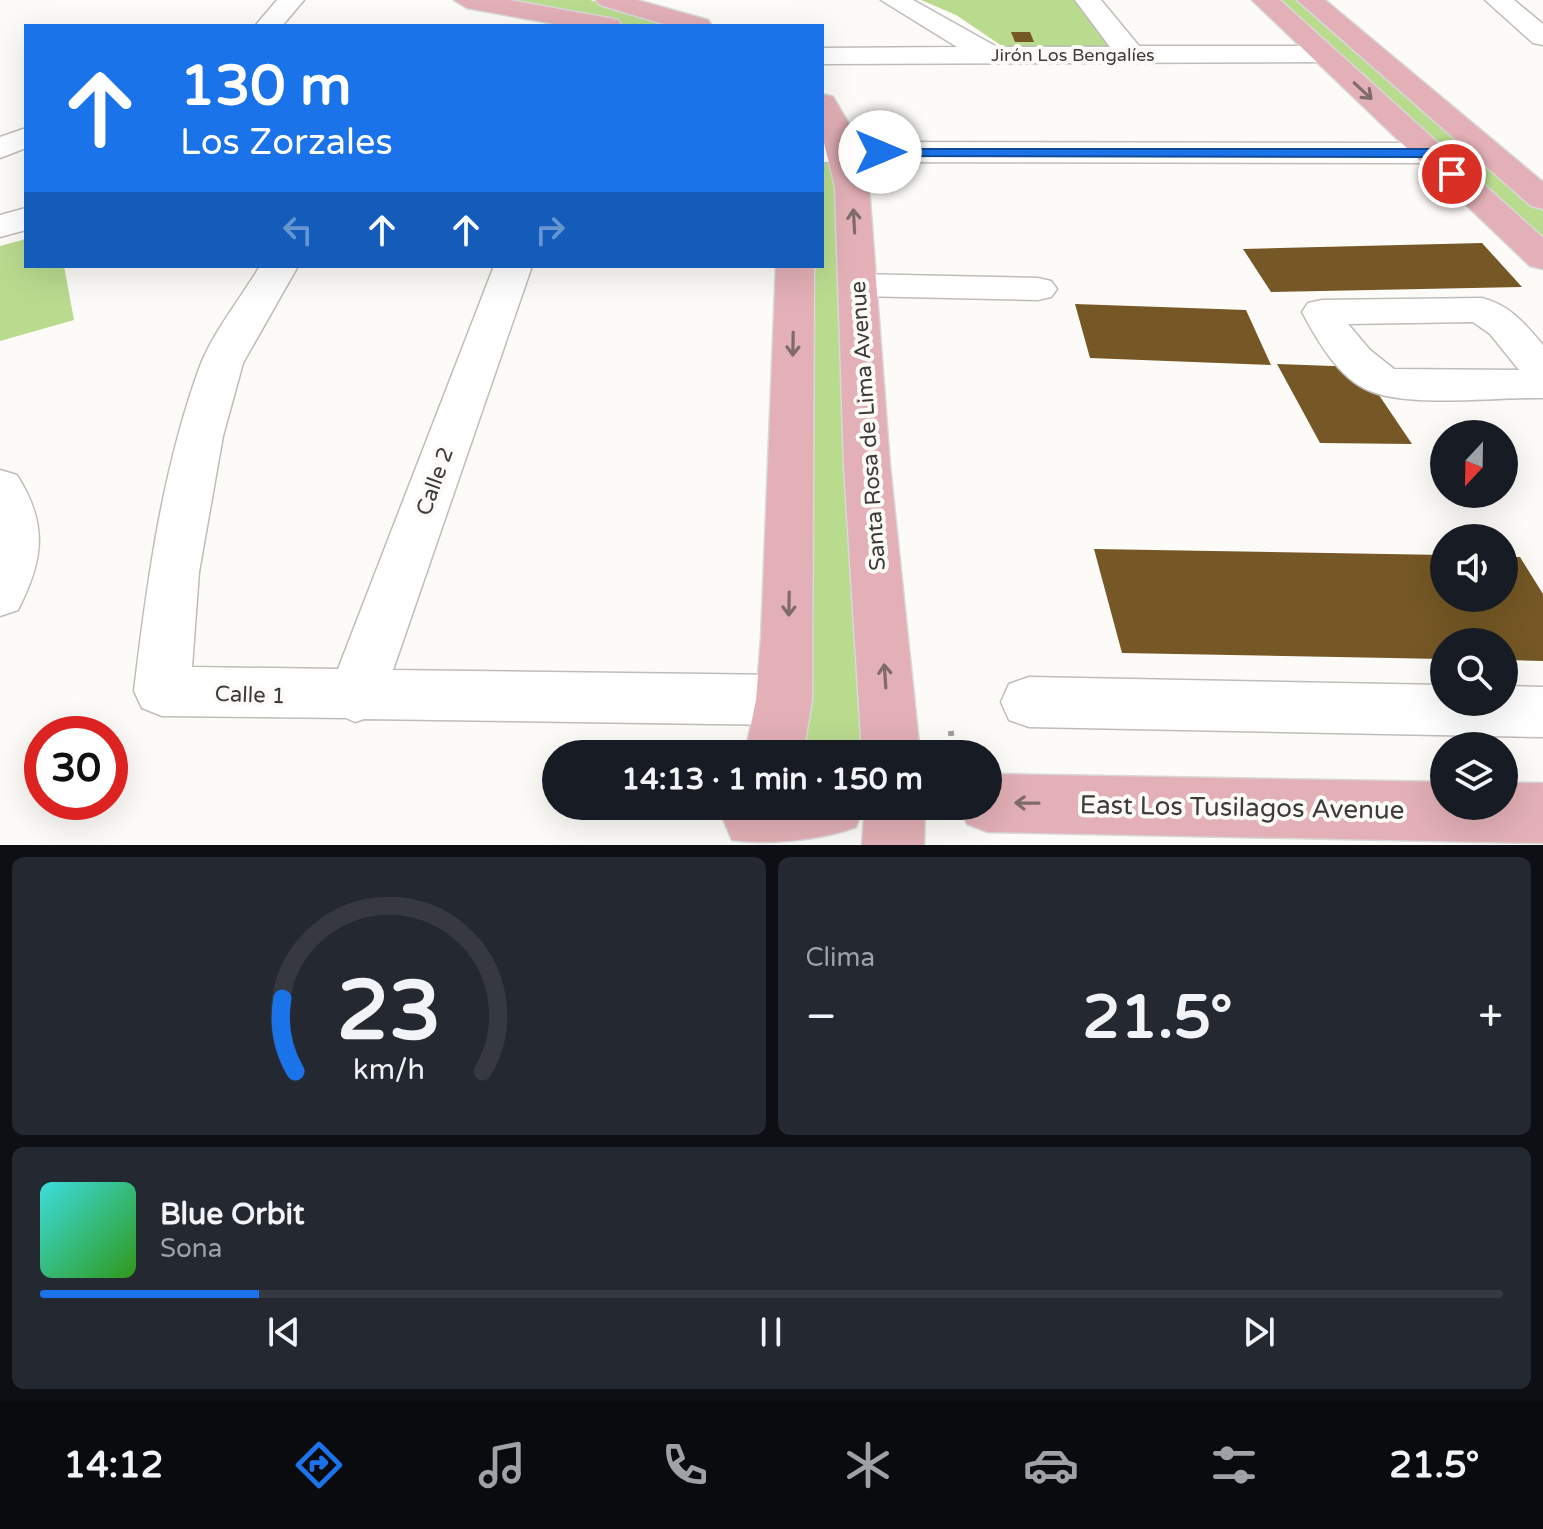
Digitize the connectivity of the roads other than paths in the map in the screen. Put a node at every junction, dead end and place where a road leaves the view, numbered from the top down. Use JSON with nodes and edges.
{"nodes":[{"id":1,"x":291,"y":0,"type":"edge"},
{"id":2,"x":467,"y":0,"type":"edge"},
{"id":3,"x":609,"y":0,"type":"edge"},
{"id":4,"x":894,"y":0,"type":"edge"},
{"id":5,"x":1088,"y":0,"type":"edge"},
{"id":6,"x":1265,"y":0,"type":"edge"},
{"id":7,"x":1310,"y":0,"type":"edge"},
{"id":8,"x":1498,"y":0,"type":"edge"},
{"id":9,"x":270,"y":24,"type":"edge"},
{"id":10,"x":598,"y":24,"type":"edge"},
{"id":11,"x":692,"y":24,"type":"edge"},
{"id":12,"x":1543,"y":37,"type":"edge"},
{"id":13,"x":1323,"y":54,"type":"junction"},
{"id":14,"x":991,"y":55,"type":"junction"},
{"id":15,"x":1131,"y":55,"type":"junction"},
{"id":16,"x":824,"y":56,"type":"edge"},
{"id":17,"x":824,"y":107,"type":"edge"},
{"id":18,"x":24,"y":138,"type":"edge"},
{"id":19,"x":0,"y":148,"type":"edge"},
{"id":20,"x":833,"y":152,"type":"edge"},
{"id":21,"x":1429,"y":153,"type":"junction"},
{"id":22,"x":1543,"y":199,"type":"edge"},
{"id":23,"x":24,"y":220,"type":"edge"},
{"id":24,"x":0,"y":226,"type":"edge"},
{"id":25,"x":1543,"y":258,"type":"edge"},
{"id":26,"x":278,"y":268,"type":"edge"},
{"id":27,"x":512,"y":268,"type":"edge"},
{"id":28,"x":795,"y":268,"type":"edge"},
{"id":29,"x":857,"y":285,"type":"junction"},
{"id":30,"x":1038,"y":289,"type":"dead end"},
{"id":31,"x":1543,"y":372,"type":"edge"},
{"id":32,"x":1543,"y":384,"type":"edge"},
{"id":33,"x":0,"y":487,"type":"edge"},
{"id":34,"x":0,"y":595,"type":"edge"},
{"id":35,"x":355,"y":697,"type":"junction"},
{"id":36,"x":784,"y":700,"type":"junction"},
{"id":37,"x":1029,"y":702,"type":"dead end"},
{"id":38,"x":1543,"y":712,"type":"edge"},
{"id":39,"x":777,"y":740,"type":"edge"},
{"id":40,"x":890,"y":740,"type":"edge"},
{"id":41,"x":1002,"y":803,"type":"edge"},
{"id":42,"x":1543,"y":813,"type":"edge"},
{"id":43,"x":894,"y":820,"type":"edge"},
{"id":44,"x":893,"y":845,"type":"edge"}],
"edges":[{"from":1,"to":9,"type":"street"},
{"from":2,"to":10,"type":"main road"},
{"from":3,"to":11,"type":"main road"},
{"from":4,"to":14,"type":"street"},
{"from":5,"to":15,"type":"street"},
{"from":6,"to":13,"type":"main road"},
{"from":7,"to":22,"type":"main road"},
{"from":8,"to":12,"type":"street"},
{"from":13,"to":15,"type":"street","name":"Jirón Los Bengalíes"},
{"from":13,"to":21,"type":"main road","one_way":true},
{"from":14,"to":15,"type":"street","name":"Jirón Los Bengalíes"},
{"from":14,"to":16,"type":"street","name":"Jirón Los Bengalíes"},
{"from":17,"to":20,"type":"main road","name":"Santa Rosa de Lima Avenue"},
{"from":18,"to":19,"type":"street"},
{"from":20,"to":21,"type":"street"},
{"from":29,"to":20,"type":"main road","name":"Santa Rosa de Lima Avenue","one_way":true},
{"from":21,"to":25,"type":"main road"},
{"from":23,"to":24,"type":"street"},
{"from":26,"to":35,"type":"street","name":"Calle 1"},
{"from":27,"to":35,"type":"street","name":"Calle 2"},
{"from":28,"to":36,"type":"main road","one_way":true},
{"from":29,"to":30,"type":"street"},
{"from":40,"to":29,"type":"main road","name":"Santa Rosa de Lima Avenue","one_way":true},
{"from":31,"to":32,"type":"street"},
{"from":33,"to":34,"type":"street"},
{"from":35,"to":36,"type":"street","name":"Calle 1"},
{"from":36,"to":39,"type":"main road"},
{"from":37,"to":38,"type":"street"},
{"from":42,"to":41,"type":"main road","name":"East Los Tusilagos Avenue","one_way":true},
{"from":43,"to":44,"type":"main road"}]}
